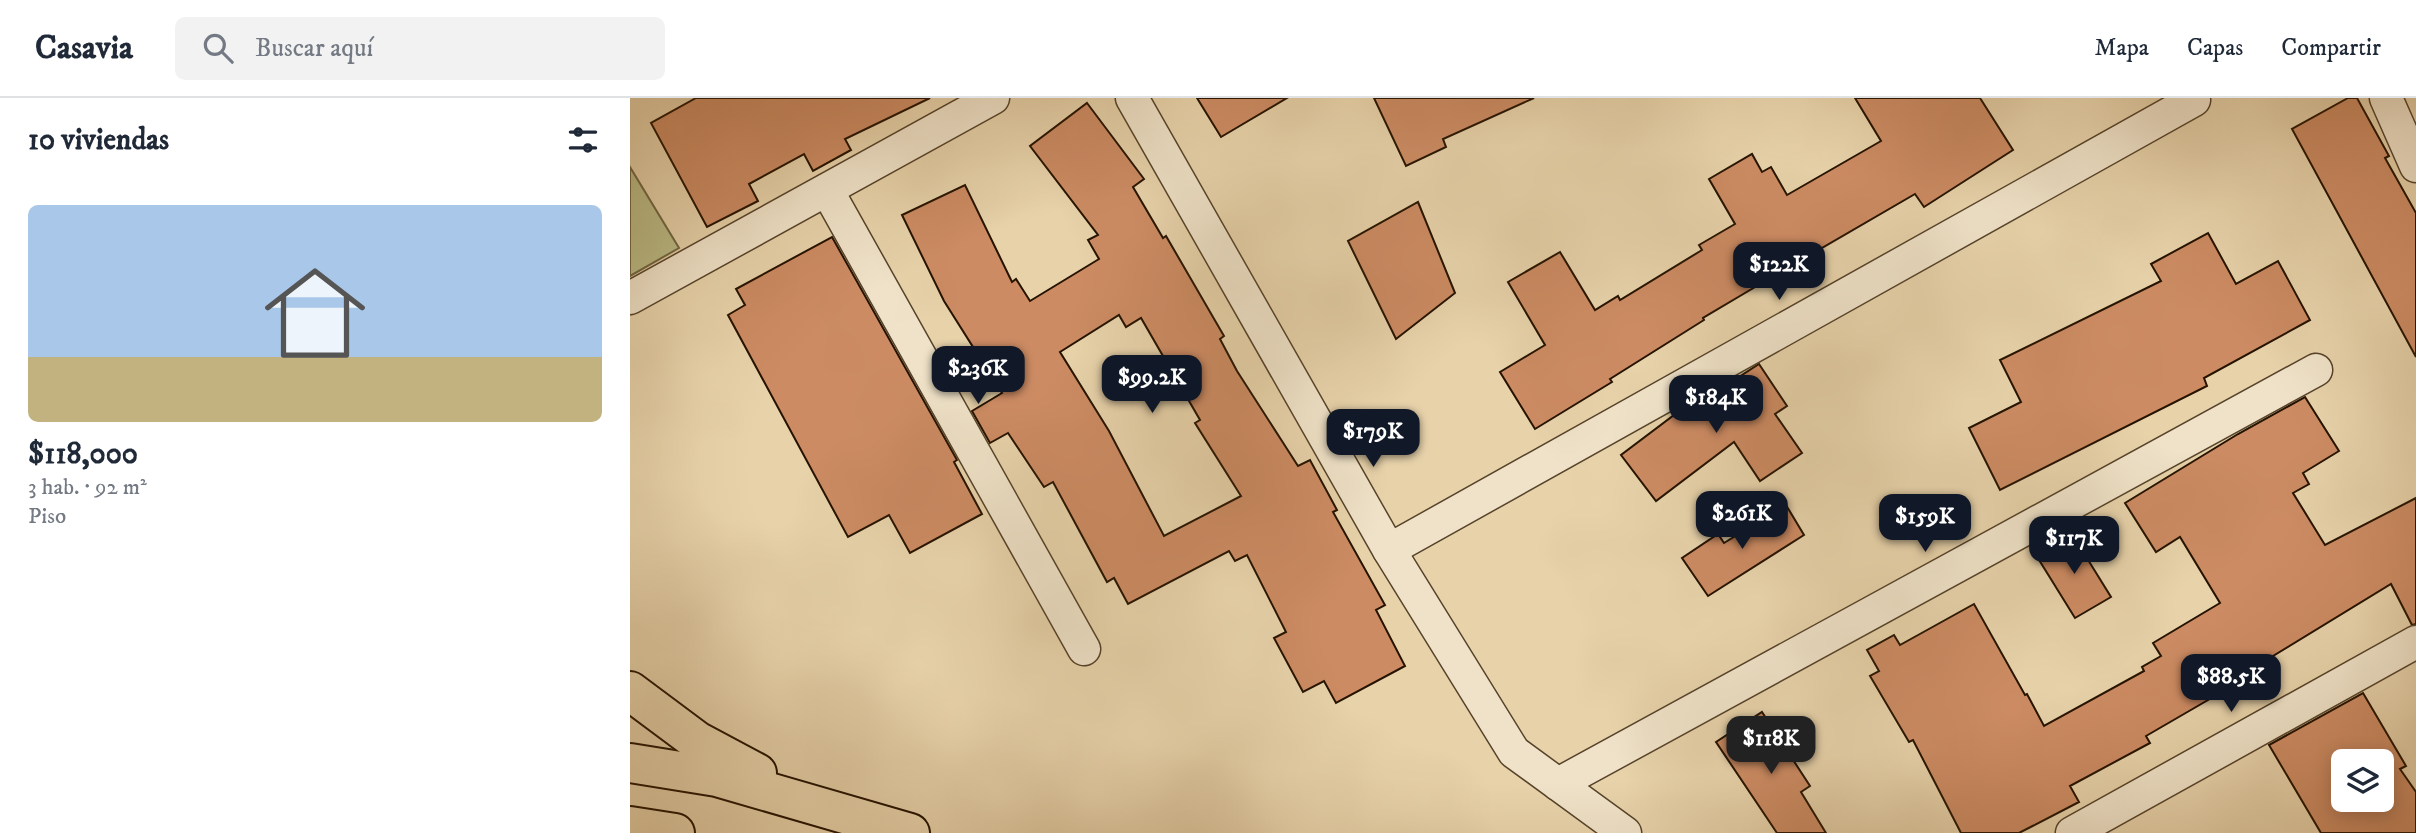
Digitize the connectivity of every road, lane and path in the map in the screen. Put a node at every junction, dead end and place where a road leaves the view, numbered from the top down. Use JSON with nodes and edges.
{"nodes":[{"id":1,"x":993,"y":98,"type":"edge"},
{"id":2,"x":1132,"y":98,"type":"edge"},
{"id":3,"x":2386,"y":98,"type":"edge"},
{"id":4,"x":2194,"y":100,"type":"edge"},
{"id":5,"x":2416,"y":166,"type":"edge"},
{"id":6,"x":827,"y":190,"type":"junction"},
{"id":7,"x":630,"y":298,"type":"edge"},
{"id":8,"x":2316,"y":370,"type":"dead end"},
{"id":9,"x":1389,"y":551,"type":"junction"},
{"id":10,"x":2416,"y":642,"type":"edge"},
{"id":11,"x":1084,"y":649,"type":"dead end"},
{"id":12,"x":630,"y":691,"type":"edge"},
{"id":13,"x":630,"y":763,"type":"edge"},
{"id":14,"x":1558,"y":785,"type":"junction"},
{"id":15,"x":827,"y":809,"type":"junction"},
{"id":16,"x":630,"y":826,"type":"edge"},
{"id":17,"x":676,"y":833,"type":"edge"},
{"id":18,"x":910,"y":833,"type":"edge"},
{"id":19,"x":1625,"y":833,"type":"edge"},
{"id":20,"x":2072,"y":833,"type":"edge"}],
"edges":[{"from":1,"to":6,"type":"street"},
{"from":2,"to":9,"type":"street"},
{"from":3,"to":5,"type":"street"},
{"from":4,"to":9,"type":"street"},
{"from":6,"to":7,"type":"street"},
{"from":6,"to":11,"type":"street"},
{"from":8,"to":14,"type":"street"},
{"from":9,"to":14,"type":"street"},
{"from":10,"to":20,"type":"street"},
{"from":12,"to":15,"type":"main road"},
{"from":13,"to":15,"type":"main road"},
{"from":14,"to":19,"type":"street"},
{"from":15,"to":18,"type":"main road"},
{"from":16,"to":17,"type":"main road"}]}
